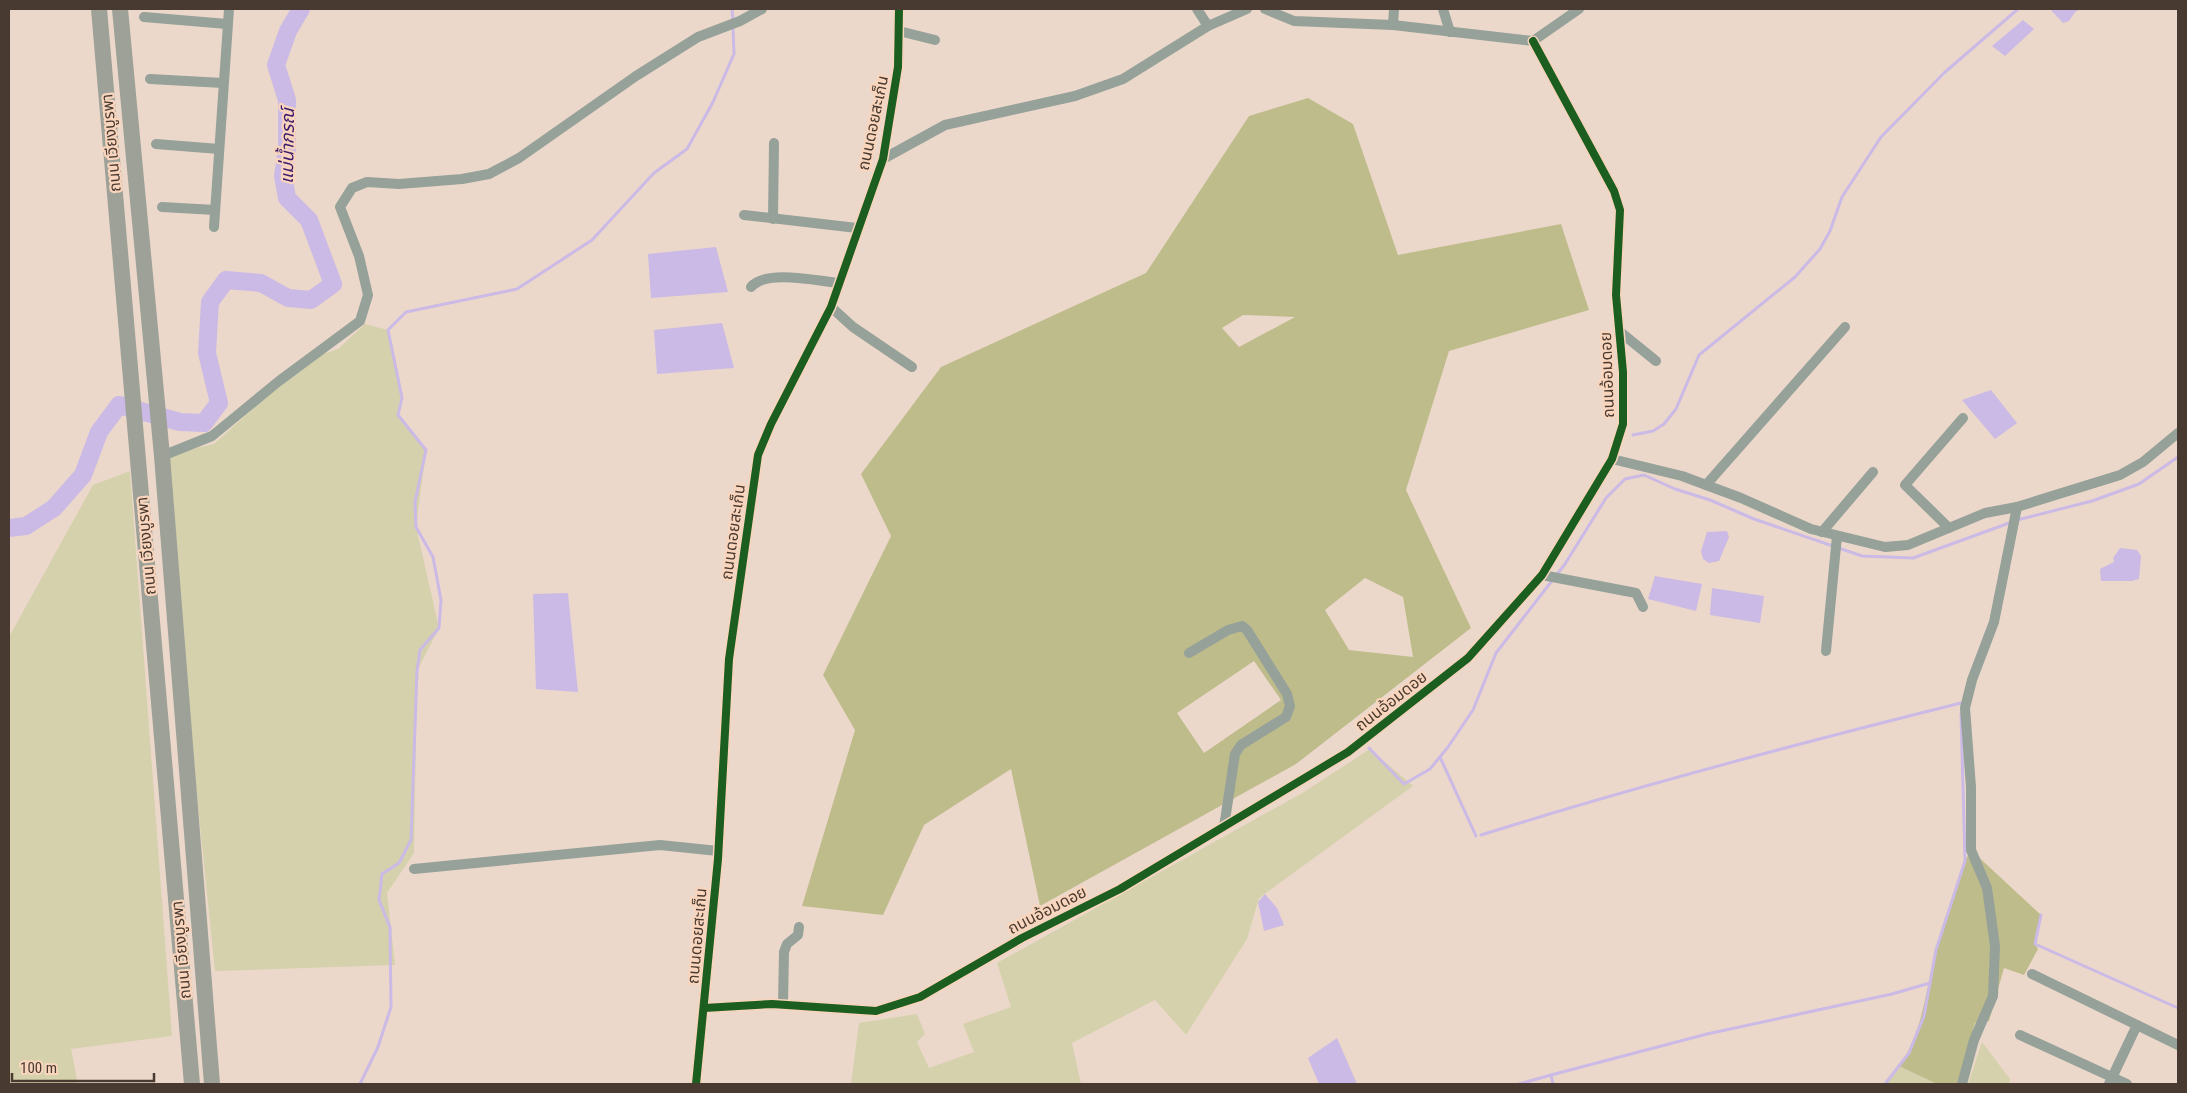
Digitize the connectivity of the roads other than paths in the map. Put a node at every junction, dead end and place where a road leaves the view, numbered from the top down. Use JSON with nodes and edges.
{"nodes":[{"id":1,"x":99,"y":9,"type":"edge"},
{"id":2,"x":120,"y":9,"type":"edge"},
{"id":3,"x":229,"y":9,"type":"edge"},
{"id":4,"x":762,"y":9,"type":"edge"},
{"id":5,"x":898,"y":9,"type":"edge"},
{"id":6,"x":1197,"y":9,"type":"edge"},
{"id":7,"x":1247,"y":9,"type":"edge"},
{"id":8,"x":1265,"y":9,"type":"edge"},
{"id":9,"x":1394,"y":9,"type":"edge"},
{"id":10,"x":1443,"y":9,"type":"edge"},
{"id":11,"x":1579,"y":9,"type":"edge"},
{"id":12,"x":144,"y":17,"type":"dead end"},
{"id":13,"x":227,"y":24,"type":"junction"},
{"id":14,"x":1208,"y":26,"type":"junction"},
{"id":15,"x":1393,"y":26,"type":"junction"},
{"id":16,"x":899,"y":31,"type":"junction"},
{"id":17,"x":1450,"y":32,"type":"junction"},
{"id":18,"x":935,"y":40,"type":"dead end"},
{"id":19,"x":1533,"y":41,"type":"junction"},
{"id":20,"x":150,"y":79,"type":"dead end"},
{"id":21,"x":223,"y":83,"type":"junction"},
{"id":22,"x":774,"y":143,"type":"dead end"},
{"id":23,"x":156,"y":144,"type":"dead end"},
{"id":24,"x":219,"y":149,"type":"junction"},
{"id":25,"x":883,"y":159,"type":"junction"},
{"id":26,"x":162,"y":207,"type":"dead end"},
{"id":27,"x":215,"y":210,"type":"junction"},
{"id":28,"x":744,"y":215,"type":"dead end"},
{"id":29,"x":773,"y":219,"type":"junction"},
{"id":30,"x":214,"y":227,"type":"dead end"},
{"id":31,"x":857,"y":228,"type":"junction"},
{"id":32,"x":839,"y":283,"type":"junction"},
{"id":33,"x":750,"y":287,"type":"dead end"},
{"id":34,"x":831,"y":307,"type":"junction"},
{"id":35,"x":1845,"y":327,"type":"dead end"},
{"id":36,"x":1619,"y":331,"type":"junction"},
{"id":37,"x":1656,"y":361,"type":"dead end"},
{"id":38,"x":912,"y":367,"type":"dead end"},
{"id":39,"x":1963,"y":418,"type":"dead end"},
{"id":40,"x":2178,"y":433,"type":"edge"},
{"id":41,"x":162,"y":456,"type":"junction"},
{"id":42,"x":1612,"y":458,"type":"junction"},
{"id":43,"x":1873,"y":472,"type":"dead end"},
{"id":44,"x":1706,"y":485,"type":"junction"},
{"id":45,"x":2017,"y":507,"type":"junction"},
{"id":46,"x":1949,"y":528,"type":"junction"},
{"id":47,"x":1822,"y":532,"type":"junction"},
{"id":48,"x":1836,"y":536,"type":"junction"},
{"id":49,"x":1542,"y":575,"type":"junction"},
{"id":50,"x":1643,"y":608,"type":"dead end"},
{"id":51,"x":1826,"y":651,"type":"dead end"},
{"id":52,"x":1189,"y":652,"type":"dead end"},
{"id":53,"x":187,"y":764,"type":"junction"},
{"id":54,"x":165,"y":767,"type":"junction"},
{"id":55,"x":1224,"y":827,"type":"junction"},
{"id":56,"x":718,"y":851,"type":"junction"},
{"id":57,"x":414,"y":869,"type":"dead end"},
{"id":58,"x":800,"y":927,"type":"dead end"},
{"id":59,"x":2032,"y":974,"type":"dead end"},
{"id":60,"x":783,"y":1005,"type":"junction"},
{"id":61,"x":704,"y":1008,"type":"junction"},
{"id":62,"x":2137,"y":1025,"type":"junction"},
{"id":63,"x":2020,"y":1035,"type":"dead end"},
{"id":64,"x":2178,"y":1045,"type":"edge"},
{"id":65,"x":2110,"y":1081,"type":"edge"},
{"id":66,"x":192,"y":1084,"type":"edge"},
{"id":67,"x":212,"y":1084,"type":"edge"},
{"id":68,"x":696,"y":1084,"type":"edge"},
{"id":69,"x":1962,"y":1084,"type":"edge"},
{"id":70,"x":2127,"y":1084,"type":"edge"}],
"edges":[{"from":1,"to":54,"type":"main road","name":"ถนน เวียงบูรพา"},
{"from":2,"to":41,"type":"main road","name":"ถนน เวียงบูรพา"},
{"from":3,"to":13,"type":"street"},
{"from":4,"to":41,"type":"street"},
{"from":5,"to":16,"type":"street","name":"ถนนดอยสะเก็น"},
{"from":6,"to":14,"type":"street"},
{"from":7,"to":14,"type":"street"},
{"from":8,"to":15,"type":"street"},
{"from":9,"to":15,"type":"street"},
{"from":10,"to":17,"type":"street"},
{"from":11,"to":19,"type":"street"},
{"from":12,"to":13,"type":"street"},
{"from":13,"to":21,"type":"street"},
{"from":14,"to":25,"type":"street"},
{"from":15,"to":17,"type":"street"},
{"from":16,"to":18,"type":"street"},
{"from":16,"to":25,"type":"street","name":"ถนนดอยสะเก็น"},
{"from":17,"to":19,"type":"street"},
{"from":19,"to":36,"type":"street","name":"ถนนอ้อมดอย"},
{"from":20,"to":21,"type":"street"},
{"from":21,"to":24,"type":"street"},
{"from":22,"to":29,"type":"street"},
{"from":23,"to":24,"type":"street"},
{"from":24,"to":27,"type":"street"},
{"from":25,"to":31,"type":"street","name":"ถนนดอยสะเก็น"},
{"from":26,"to":27,"type":"street"},
{"from":27,"to":30,"type":"street"},
{"from":28,"to":29,"type":"street"},
{"from":29,"to":31,"type":"street"},
{"from":31,"to":32,"type":"street","name":"ถนนดอยสะเก็น"},
{"from":32,"to":33,"type":"street"},
{"from":32,"to":34,"type":"street","name":"ถนนดอยสะเก็น"},
{"from":34,"to":38,"type":"street"},
{"from":34,"to":56,"type":"street","name":"ถนนดอยสะเก็น"},
{"from":35,"to":44,"type":"street"},
{"from":36,"to":37,"type":"street"},
{"from":36,"to":42,"type":"street","name":"ถนนอ้อมดอย"},
{"from":39,"to":46,"type":"street"},
{"from":40,"to":45,"type":"street"},
{"from":41,"to":53,"type":"main road","name":"ถนน เวียงบูรพา"},
{"from":42,"to":44,"type":"street"},
{"from":42,"to":49,"type":"street","name":"ถนนอ้อมดอย"},
{"from":43,"to":47,"type":"street"},
{"from":44,"to":47,"type":"street"},
{"from":45,"to":46,"type":"street"},
{"from":45,"to":69,"type":"street"},
{"from":46,"to":48,"type":"street"},
{"from":47,"to":48,"type":"street"},
{"from":48,"to":51,"type":"street"},
{"from":49,"to":50,"type":"street"},
{"from":49,"to":55,"type":"street","name":"ถนนอ้อมดอย"},
{"from":52,"to":55,"type":"street"},
{"from":53,"to":54,"type":"main road"},
{"from":53,"to":67,"type":"main road","name":"ถนน เวียงบูรพา"},
{"from":54,"to":66,"type":"main road","name":"ถนน เวียงบูรพา"},
{"from":55,"to":60,"type":"street","name":"ถนนอ้อมดอย"},
{"from":56,"to":57,"type":"street"},
{"from":56,"to":61,"type":"street","name":"ถนนดอยสะเก็น"},
{"from":58,"to":60,"type":"street"},
{"from":59,"to":62,"type":"street"},
{"from":60,"to":61,"type":"street","name":"ถนนอ้อมดอย"},
{"from":61,"to":68,"type":"street","name":"ถนนดอยสะเก็น"},
{"from":62,"to":64,"type":"street"},
{"from":62,"to":65,"type":"street"},
{"from":63,"to":65,"type":"street"},
{"from":65,"to":70,"type":"street"}]}
